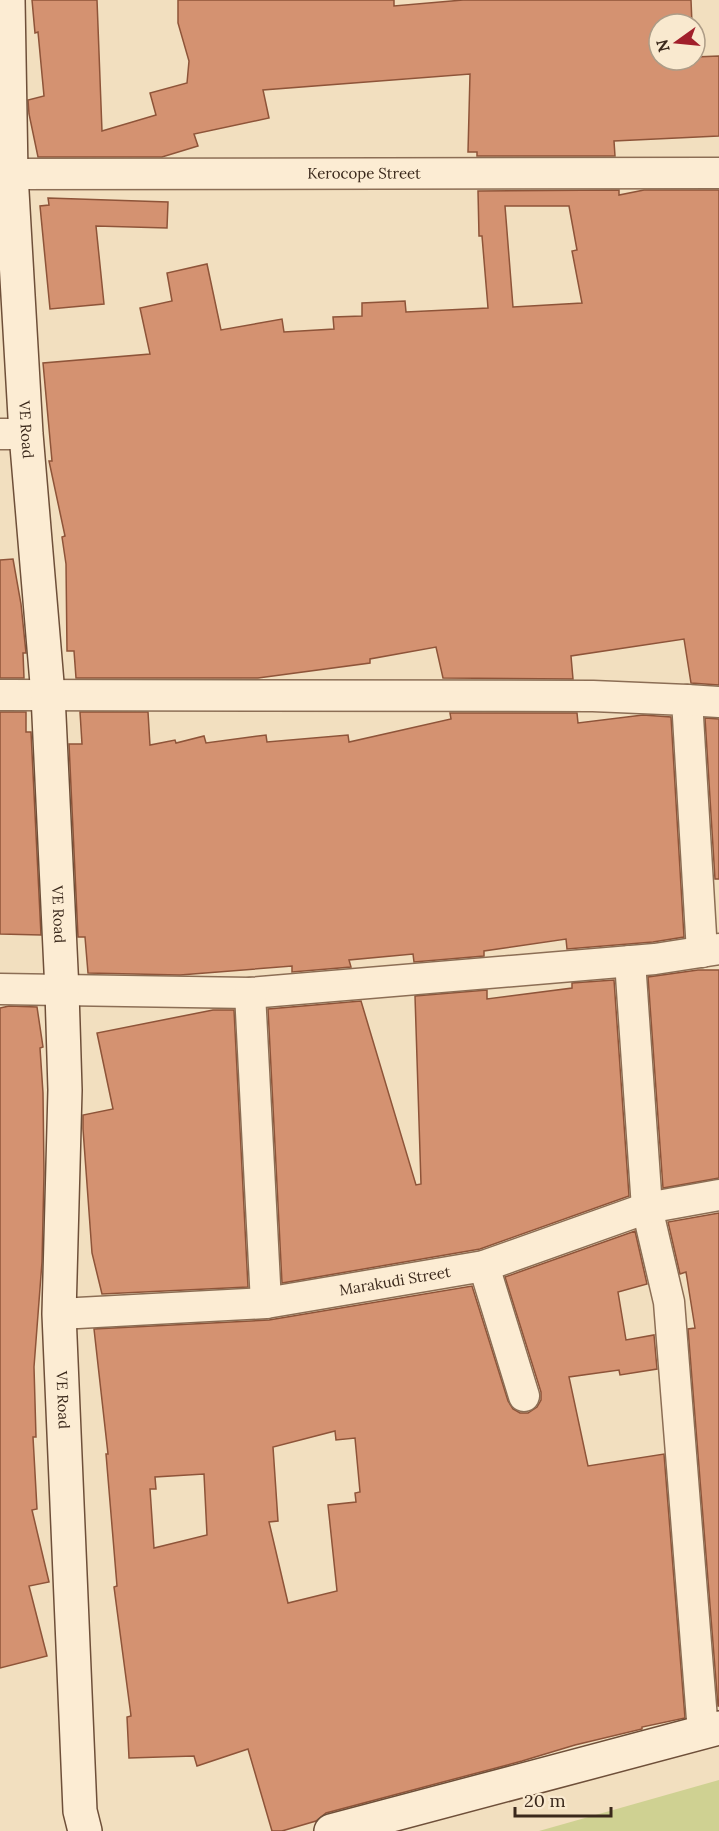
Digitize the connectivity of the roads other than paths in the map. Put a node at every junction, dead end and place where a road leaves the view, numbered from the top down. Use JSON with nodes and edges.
{"nodes":[{"id":1,"x":8,"y":0,"type":"edge"},
{"id":2,"x":719,"y":173,"type":"edge"},
{"id":3,"x":5,"y":174,"type":"edge"},
{"id":4,"x":13,"y":434,"type":"edge"},
{"id":5,"x":0,"y":695,"type":"edge"},
{"id":6,"x":48,"y":695,"type":"junction"},
{"id":7,"x":687,"y":700,"type":"junction"},
{"id":8,"x":719,"y":702,"type":"edge"},
{"id":9,"x":711,"y":950,"type":"edge"},
{"id":10,"x":630,"y":961,"type":"junction"},
{"id":11,"x":0,"y":989,"type":"edge"},
{"id":12,"x":61,"y":991,"type":"junction"},
{"id":13,"x":250,"y":993,"type":"junction"},
{"id":14,"x":719,"y":1195,"type":"edge"},
{"id":15,"x":647,"y":1208,"type":"junction"},
{"id":16,"x":484,"y":1266,"type":"junction"},
{"id":17,"x":266,"y":1303,"type":"junction"},
{"id":18,"x":59,"y":1314,"type":"junction"},
{"id":19,"x":524,"y":1396,"type":"dead end"},
{"id":20,"x":711,"y":1730,"type":"edge"},
{"id":21,"x":85,"y":1831,"type":"edge"},
{"id":22,"x":331,"y":1831,"type":"edge"}],
"edges":[{"from":1,"to":3,"type":"street","name":"VE Road"},
{"from":2,"to":3,"type":"street","name":"Kerocope Street"},
{"from":3,"to":4,"type":"street","name":"VE Road"},
{"from":4,"to":6,"type":"street","name":"VE Road"},
{"from":5,"to":6,"type":"street"},
{"from":6,"to":7,"type":"street"},
{"from":6,"to":12,"type":"street","name":"VE Road"},
{"from":7,"to":8,"type":"street"},
{"from":7,"to":9,"type":"street"},
{"from":9,"to":10,"type":"street"},
{"from":10,"to":13,"type":"street"},
{"from":10,"to":15,"type":"street"},
{"from":11,"to":12,"type":"street"},
{"from":12,"to":13,"type":"street"},
{"from":12,"to":18,"type":"street","name":"VE Road"},
{"from":13,"to":17,"type":"street"},
{"from":14,"to":15,"type":"street","name":"Marakudi Street"},
{"from":15,"to":16,"type":"street","name":"Marakudi Street"},
{"from":15,"to":20,"type":"street"},
{"from":16,"to":17,"type":"street","name":"Marakudi Street"},
{"from":16,"to":19,"type":"street"},
{"from":17,"to":18,"type":"street","name":"Marakudi Street"},
{"from":18,"to":21,"type":"street","name":"VE Road"},
{"from":20,"to":22,"type":"street"}]}
